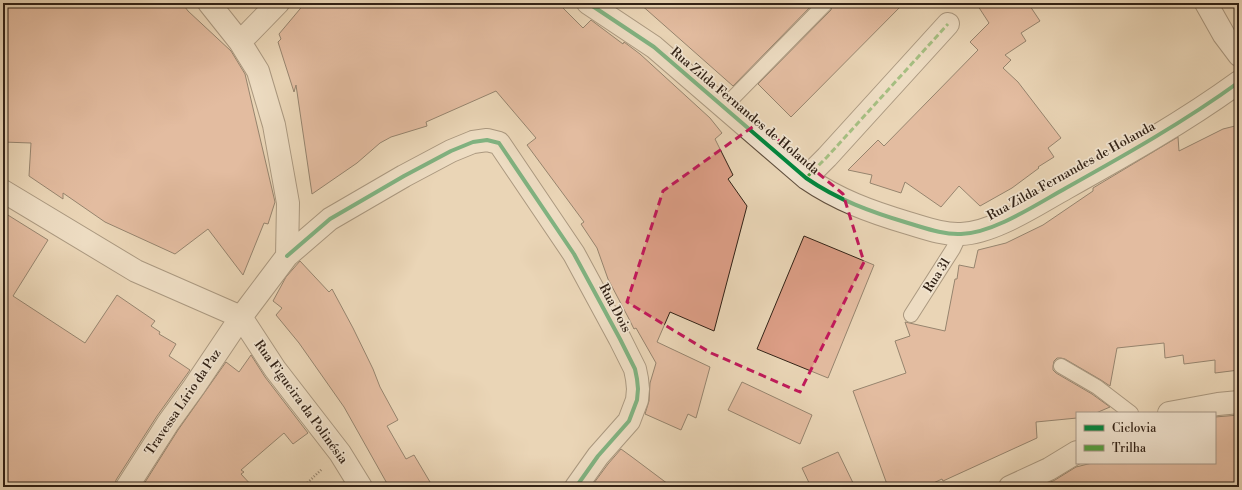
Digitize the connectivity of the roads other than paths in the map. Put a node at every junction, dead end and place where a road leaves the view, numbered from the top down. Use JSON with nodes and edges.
{"nodes":[{"id":1,"x":209,"y":3,"type":"edge"},
{"id":2,"x":278,"y":3,"type":"edge"},
{"id":3,"x":588,"y":3,"type":"edge"},
{"id":4,"x":1206,"y":3,"type":"edge"},
{"id":5,"x":825,"y":4,"type":"edge"},
{"id":6,"x":948,"y":24,"type":"dead end"},
{"id":7,"x":240,"y":42,"type":"junction"},
{"id":8,"x":1239,"y":56,"type":"edge"},
{"id":9,"x":1239,"y":82,"type":"edge"},
{"id":10,"x":724,"y":107,"type":"junction"},
{"id":11,"x":806,"y":178,"type":"junction"},
{"id":12,"x":3,"y":191,"type":"edge"},
{"id":13,"x":960,"y":234,"type":"junction"},
{"id":14,"x":287,"y":256,"type":"junction"},
{"id":15,"x":911,"y":315,"type":"dead end"},
{"id":16,"x":241,"y":317,"type":"junction"},
{"id":17,"x":1061,"y":366,"type":"dead end"},
{"id":18,"x":1239,"y":402,"type":"edge"},
{"id":19,"x":1130,"y":412,"type":"edge"},
{"id":20,"x":1174,"y":412,"type":"edge"},
{"id":21,"x":1076,"y":453,"type":"edge"},
{"id":22,"x":127,"y":487,"type":"edge"},
{"id":23,"x":362,"y":487,"type":"edge"},
{"id":24,"x":576,"y":487,"type":"edge"},
{"id":25,"x":1010,"y":487,"type":"edge"}],
"edges":[{"from":1,"to":7,"type":"street"},
{"from":2,"to":7,"type":"street"},
{"from":3,"to":10,"type":"street","name":"Rua Zilda Fernandes de Holanda"},
{"from":4,"to":8,"type":"street"},
{"from":5,"to":10,"type":"lane"},
{"from":6,"to":11,"type":"street"},
{"from":7,"to":14,"type":"street"},
{"from":9,"to":13,"type":"street","name":"Rua Zilda Fernandes de Holanda"},
{"from":10,"to":11,"type":"street","name":"Rua Zilda Fernandes de Holanda"},
{"from":11,"to":13,"type":"street","name":"Rua Zilda Fernandes de Holanda"},
{"from":12,"to":16,"type":"street"},
{"from":13,"to":15,"type":"lane","name":"Rua 31"},
{"from":14,"to":16,"type":"street","name":"Travessa Lírio da Paz"},
{"from":14,"to":24,"type":"street","name":"Rua Dois"},
{"from":16,"to":22,"type":"street","name":"Travessa Lírio da Paz"},
{"from":16,"to":23,"type":"street","name":"Rua Figueira da Polinésia"},
{"from":17,"to":19,"type":"lane"},
{"from":18,"to":20,"type":"street"},
{"from":21,"to":25,"type":"street"}]}
